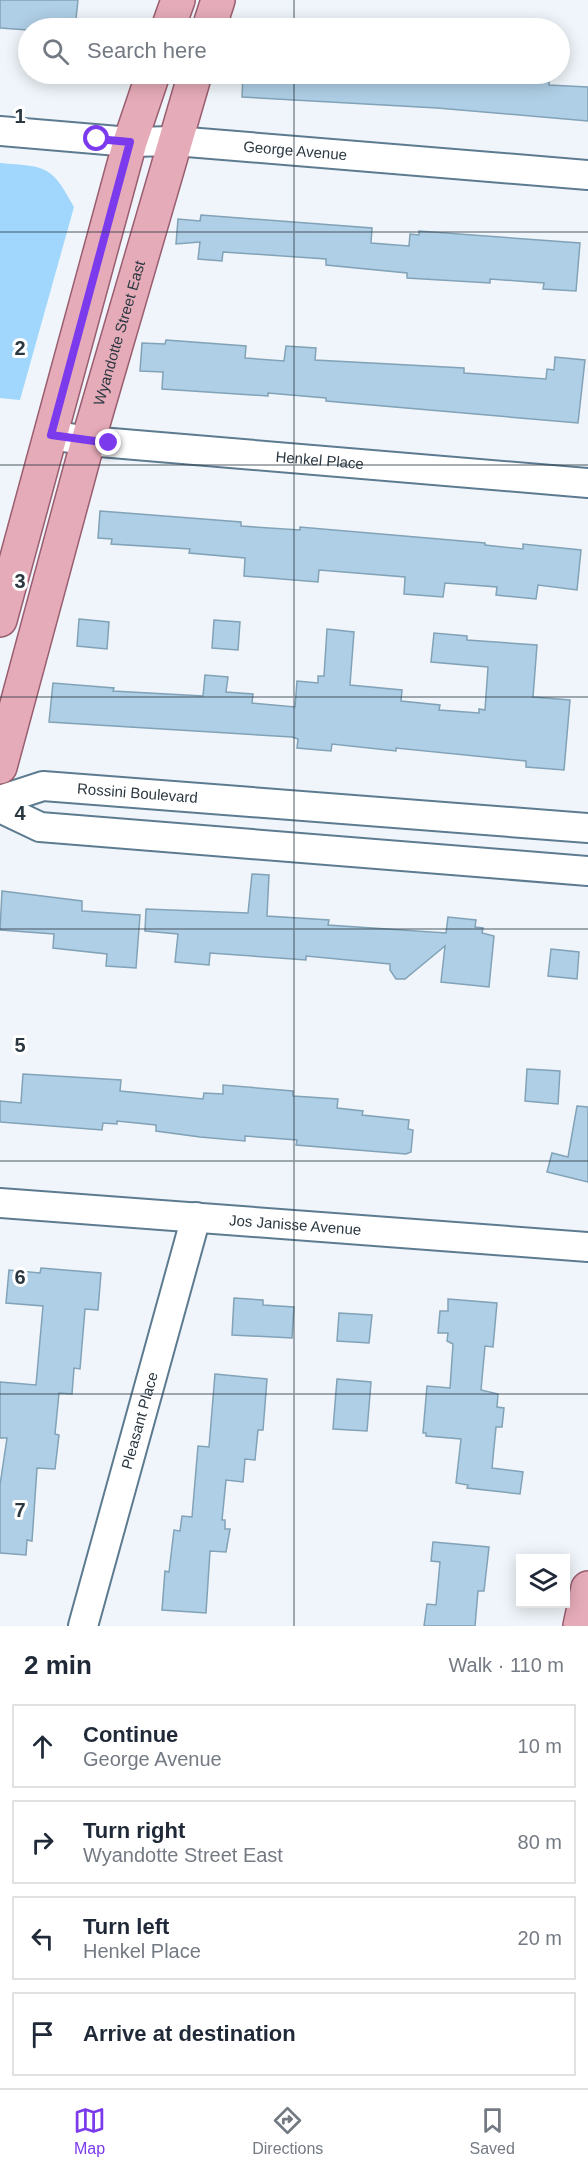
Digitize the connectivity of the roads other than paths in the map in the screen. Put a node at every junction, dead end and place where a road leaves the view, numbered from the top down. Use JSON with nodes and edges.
{"nodes":[{"id":1,"x":178,"y":0,"type":"edge"},
{"id":2,"x":218,"y":0,"type":"edge"},
{"id":3,"x":172,"y":18,"type":"edge"},
{"id":4,"x":212,"y":18,"type":"edge"},
{"id":5,"x":150,"y":84,"type":"edge"},
{"id":6,"x":192,"y":84,"type":"edge"},
{"id":7,"x":0,"y":131,"type":"edge"},
{"id":8,"x":175,"y":141,"type":"junction"},
{"id":9,"x":130,"y":142,"type":"junction"},
{"id":10,"x":588,"y":175,"type":"edge"},
{"id":11,"x":51,"y":435,"type":"junction"},
{"id":12,"x":88,"y":441,"type":"junction"},
{"id":13,"x":588,"y":483,"type":"edge"},
{"id":14,"x":0,"y":620,"type":"edge"},
{"id":15,"x":0,"y":767,"type":"edge"},
{"id":16,"x":0,"y":800,"type":"edge"},
{"id":17,"x":277,"y":805,"type":"junction"},
{"id":18,"x":0,"y":808,"type":"edge"},
{"id":19,"x":516,"y":822,"type":"junction"},
{"id":20,"x":588,"y":828,"type":"edge"},
{"id":21,"x":273,"y":846,"type":"junction"},
{"id":22,"x":513,"y":864,"type":"junction"},
{"id":23,"x":588,"y":871,"type":"edge"},
{"id":24,"x":0,"y":1203,"type":"edge"},
{"id":25,"x":196,"y":1217,"type":"junction"},
{"id":26,"x":588,"y":1247,"type":"edge"},
{"id":27,"x":588,"y":1587,"type":"edge"},
{"id":28,"x":83,"y":1626,"type":"edge"},
{"id":29,"x":580,"y":1626,"type":"edge"}],
"edges":[{"from":1,"to":3,"type":"main road"},
{"from":2,"to":4,"type":"main road"},
{"from":5,"to":9,"type":"main road"},
{"from":6,"to":8,"type":"main road","name":"Wyandotte Street East"},
{"from":7,"to":9,"type":"street","name":"George Avenue"},
{"from":8,"to":9,"type":"street","name":"George Avenue"},
{"from":8,"to":10,"type":"street","name":"George Avenue"},
{"from":8,"to":12,"type":"main road","name":"Wyandotte Street East"},
{"from":9,"to":11,"type":"main road"},
{"from":11,"to":12,"type":"street","name":"Henkel Place"},
{"from":11,"to":14,"type":"main road"},
{"from":12,"to":13,"type":"street","name":"Henkel Place"},
{"from":12,"to":15,"type":"main road","name":"Wyandotte Street East"},
{"from":16,"to":17,"type":"street","name":"Rossini Boulevard"},
{"from":17,"to":19,"type":"street","name":"Rossini Boulevard"},
{"from":17,"to":21,"type":"street"},
{"from":18,"to":21,"type":"street"},
{"from":19,"to":20,"type":"street","name":"Rossini Boulevard"},
{"from":19,"to":22,"type":"street"},
{"from":21,"to":22,"type":"street"},
{"from":22,"to":23,"type":"street"},
{"from":24,"to":25,"type":"street","name":"Jos Janisse Avenue"},
{"from":25,"to":26,"type":"street","name":"Jos Janisse Avenue"},
{"from":25,"to":28,"type":"street","name":"Pleasant Place"},
{"from":27,"to":29,"type":"main road"}]}
